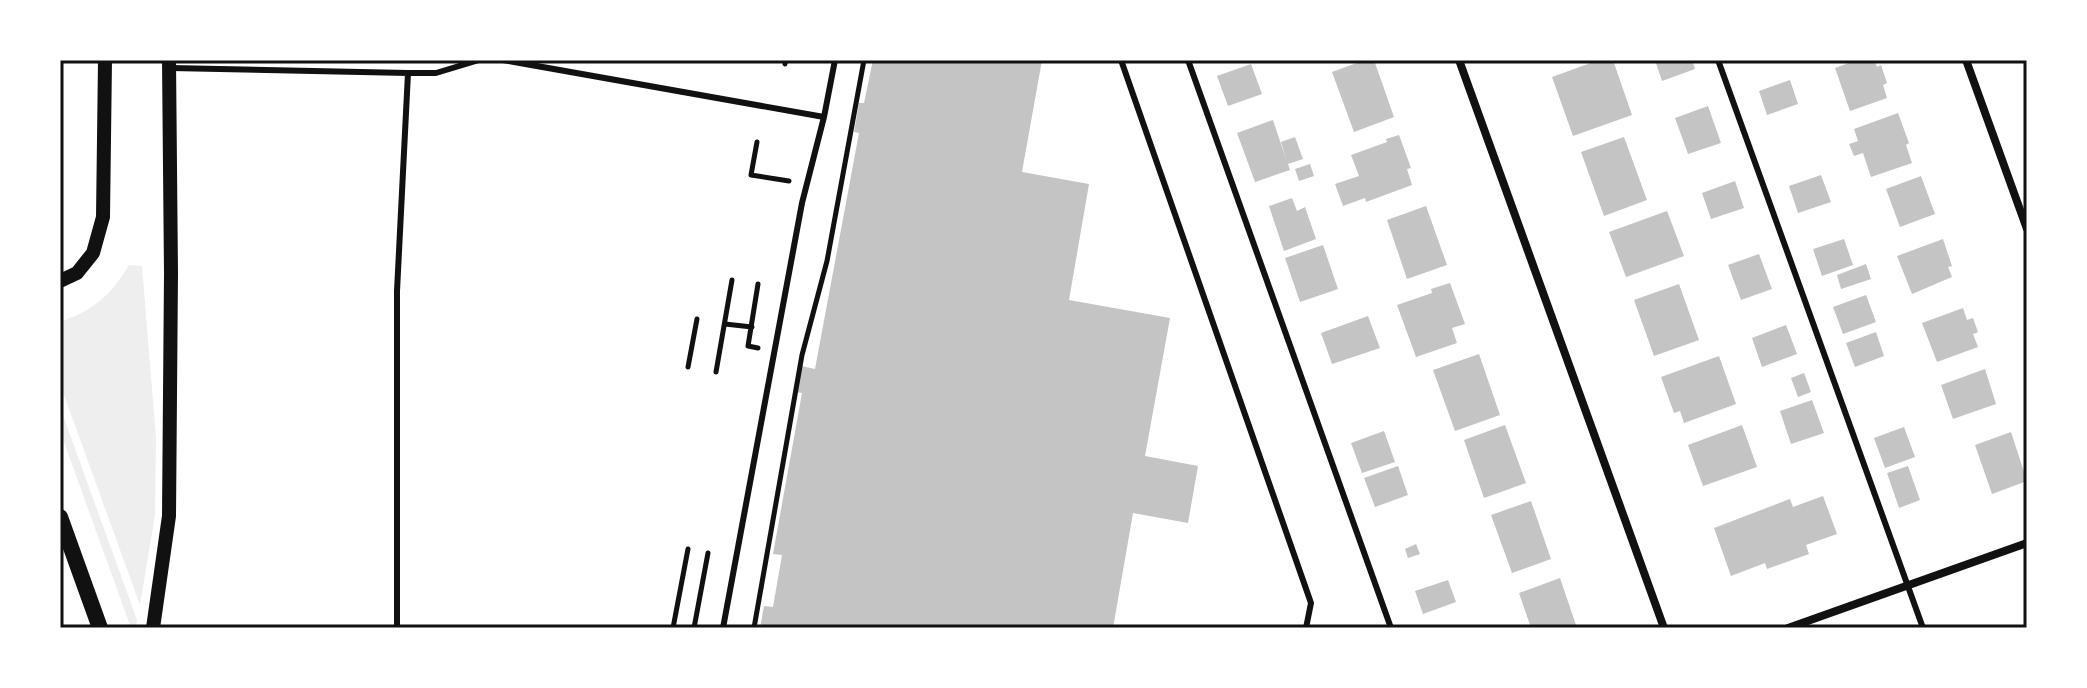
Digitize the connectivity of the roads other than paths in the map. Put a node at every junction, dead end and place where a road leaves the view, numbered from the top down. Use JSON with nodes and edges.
{"nodes":[{"id":1,"x":105,"y":60,"type":"edge"},
{"id":2,"x":479,"y":60,"type":"edge"},
{"id":3,"x":503,"y":60,"type":"edge"},
{"id":4,"x":835,"y":60,"type":"edge"},
{"id":5,"x":1121,"y":60,"type":"edge"},
{"id":6,"x":1188,"y":60,"type":"edge"},
{"id":7,"x":1459,"y":60,"type":"edge"},
{"id":8,"x":1718,"y":60,"type":"edge"},
{"id":9,"x":1966,"y":60,"type":"edge"},
{"id":10,"x":169,"y":64,"type":"edge"},
{"id":11,"x":408,"y":73,"type":"junction"},
{"id":12,"x":824,"y":117,"type":"junction"},
{"id":13,"x":2027,"y":229,"type":"edge"},
{"id":14,"x":60,"y":281,"type":"edge"},
{"id":15,"x":60,"y":517,"type":"edge"},
{"id":16,"x":2027,"y":543,"type":"edge"},
{"id":17,"x":1908,"y":586,"type":"junction"},
{"id":18,"x":100,"y":628,"type":"edge"},
{"id":19,"x":153,"y":628,"type":"edge"},
{"id":20,"x":397,"y":628,"type":"edge"},
{"id":21,"x":723,"y":628,"type":"edge"},
{"id":22,"x":1306,"y":628,"type":"edge"},
{"id":23,"x":1391,"y":628,"type":"edge"},
{"id":24,"x":1664,"y":628,"type":"edge"},
{"id":25,"x":1788,"y":628,"type":"edge"},
{"id":26,"x":1923,"y":628,"type":"edge"}],
"edges":[{"from":1,"to":14,"type":"street"},
{"from":2,"to":11,"type":"lane"},
{"from":3,"to":12,"type":"lane"},
{"from":4,"to":12,"type":"lane"},
{"from":5,"to":22,"type":"lane"},
{"from":6,"to":23,"type":"lane"},
{"from":7,"to":24,"type":"street"},
{"from":8,"to":17,"type":"lane"},
{"from":9,"to":13,"type":"street"},
{"from":10,"to":11,"type":"lane"},
{"from":10,"to":19,"type":"street"},
{"from":11,"to":20,"type":"lane"},
{"from":12,"to":21,"type":"lane"},
{"from":15,"to":18,"type":"main road"},
{"from":16,"to":17,"type":"street"},
{"from":17,"to":25,"type":"street"},
{"from":17,"to":26,"type":"lane"}]}
